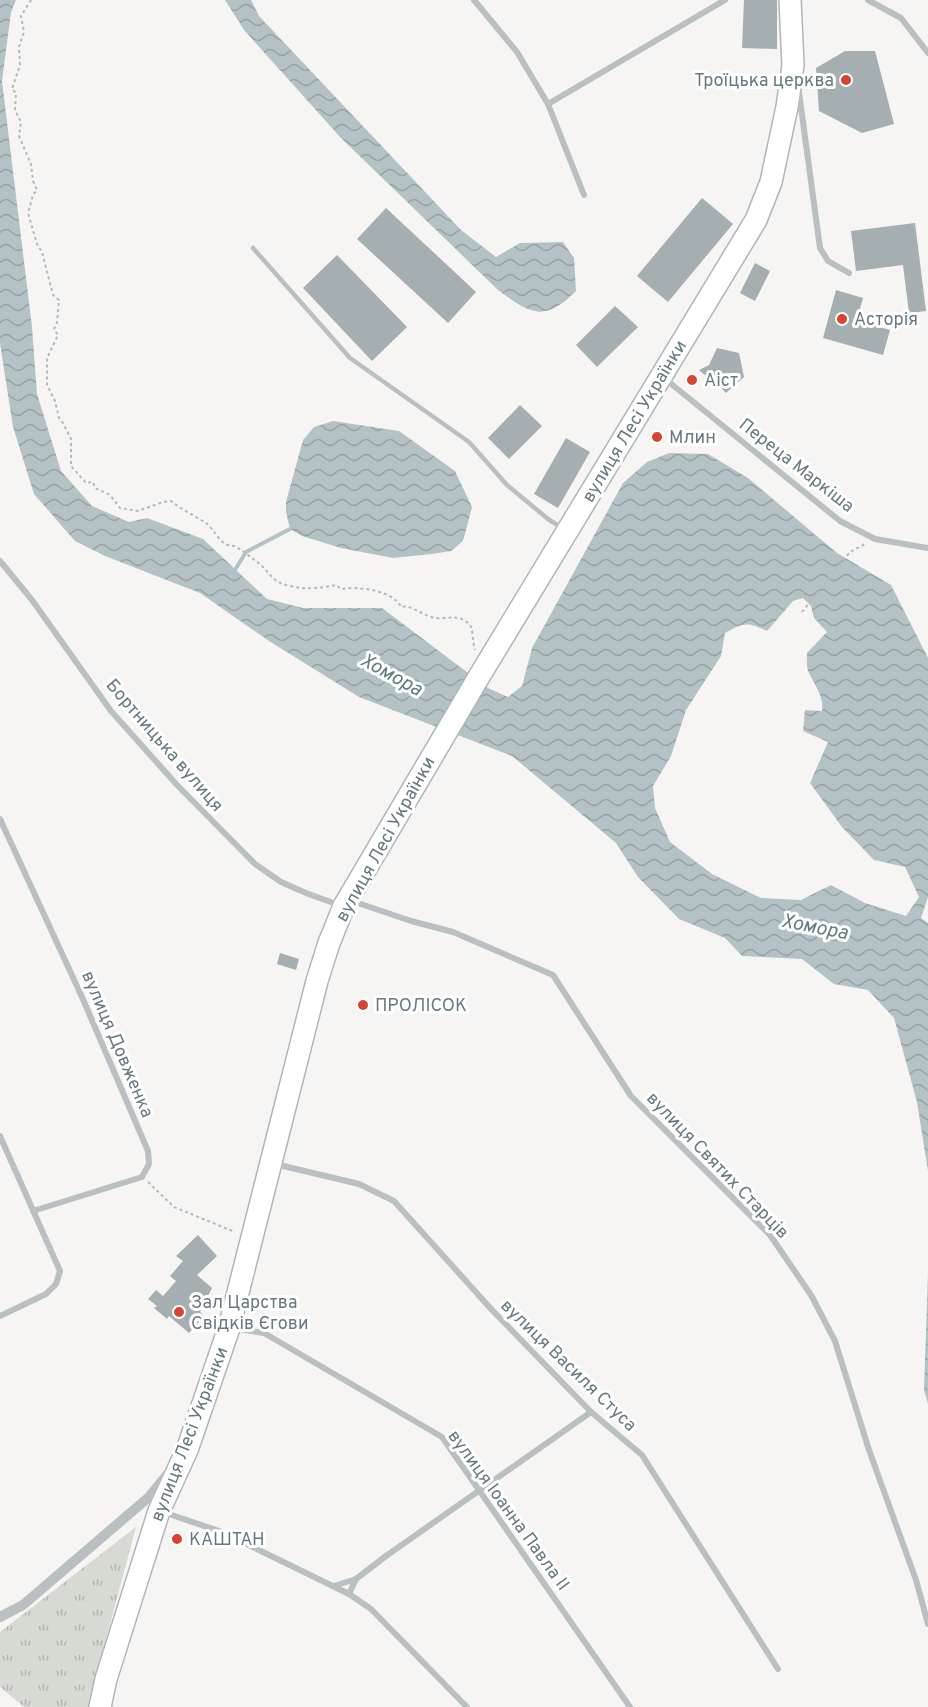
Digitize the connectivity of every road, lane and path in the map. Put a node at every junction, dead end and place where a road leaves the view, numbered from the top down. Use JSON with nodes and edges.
{"nodes":[{"id":1,"x":31,"y":0,"type":"edge"},
{"id":2,"x":474,"y":0,"type":"edge"},
{"id":3,"x":725,"y":0,"type":"edge"},
{"id":4,"x":790,"y":0,"type":"edge"},
{"id":5,"x":868,"y":0,"type":"edge"},
{"id":6,"x":928,"y":53,"type":"edge"},
{"id":7,"x":793,"y":65,"type":"junction"},
{"id":8,"x":548,"y":104,"type":"junction"},
{"id":9,"x":584,"y":195,"type":"dead end"},
{"id":10,"x":253,"y":249,"type":"dead end"},
{"id":11,"x":849,"y":273,"type":"dead end"},
{"id":12,"x":661,"y":375,"type":"junction"},
{"id":13,"x":567,"y":531,"type":"junction"},
{"id":14,"x":875,"y":538,"type":"junction"},
{"id":15,"x":927,"y":550,"type":"edge"},
{"id":16,"x":0,"y":561,"type":"edge"},
{"id":17,"x":802,"y":612,"type":"dead end"},
{"id":18,"x":483,"y":670,"type":"junction"},
{"id":19,"x":0,"y":819,"type":"edge"},
{"id":20,"x":346,"y":903,"type":"junction"},
{"id":21,"x":0,"y":1136,"type":"edge"},
{"id":22,"x":271,"y":1164,"type":"junction"},
{"id":23,"x":142,"y":1177,"type":"junction"},
{"id":24,"x":33,"y":1211,"type":"junction"},
{"id":25,"x":253,"y":1237,"type":"junction"},
{"id":26,"x":0,"y":1316,"type":"edge"},
{"id":27,"x":229,"y":1328,"type":"junction"},
{"id":28,"x":591,"y":1412,"type":"junction"},
{"id":29,"x":187,"y":1450,"type":"junction"},
{"id":30,"x":479,"y":1490,"type":"junction"},
{"id":31,"x":159,"y":1511,"type":"junction"},
{"id":32,"x":356,"y":1580,"type":"junction"},
{"id":33,"x":333,"y":1586,"type":"junction"},
{"id":34,"x":349,"y":1594,"type":"junction"},
{"id":35,"x":0,"y":1617,"type":"edge"},
{"id":36,"x":928,"y":1624,"type":"edge"},
{"id":37,"x":778,"y":1669,"type":"dead end"},
{"id":38,"x":100,"y":1707,"type":"edge"},
{"id":39,"x":467,"y":1707,"type":"edge"},
{"id":40,"x":630,"y":1707,"type":"edge"}],
"edges":[{"from":1,"to":18,"type":"path"},
{"from":2,"to":8,"type":"street"},
{"from":3,"to":8,"type":"street"},
{"from":4,"to":7,"type":"main road","name":"вулиця Лесі Українки"},
{"from":5,"to":6,"type":"street"},
{"from":7,"to":11,"type":"street","name":"вулиця Лесі Українки"},
{"from":7,"to":12,"type":"main road","name":"вулиця Лесі Українки"},
{"from":8,"to":9,"type":"street"},
{"from":10,"to":13,"type":"lane"},
{"from":12,"to":13,"type":"main road","name":"вулиця Лесі Українки"},
{"from":12,"to":14,"type":"street","name":"Переца Маркіша"},
{"from":13,"to":18,"type":"main road","name":"вулиця Лесі Українки"},
{"from":14,"to":15,"type":"street","name":"Переца Маркіша"},
{"from":14,"to":17,"type":"path"},
{"from":16,"to":20,"type":"street","name":"Бортницька вулиця"},
{"from":18,"to":20,"type":"main road","name":"вулиця Лесі Українки"},
{"from":19,"to":23,"type":"street","name":"вулиця Довженка"},
{"from":20,"to":22,"type":"main road","name":"вулиця Лесі Українки"},
{"from":20,"to":36,"type":"street","name":"вулиця Святих Старців"},
{"from":21,"to":24,"type":"street"},
{"from":22,"to":25,"type":"main road","name":"вулиця Лесі Українки"},
{"from":22,"to":28,"type":"street","name":"вулиця Василя Стуса"},
{"from":23,"to":24,"type":"street"},
{"from":23,"to":25,"type":"path"},
{"from":24,"to":26,"type":"street"},
{"from":25,"to":27,"type":"main road","name":"вулиця Лесі Українки"},
{"from":27,"to":29,"type":"main road","name":"вулиця Лесі Українки"},
{"from":27,"to":30,"type":"street","name":"вулиця Іоанна Павла II"},
{"from":28,"to":30,"type":"street"},
{"from":28,"to":37,"type":"street","name":"вулиця Василя Стуса"},
{"from":29,"to":31,"type":"main road","name":"вулиця Лесі Українки"},
{"from":29,"to":35,"type":"street"},
{"from":30,"to":32,"type":"street"},
{"from":30,"to":40,"type":"street","name":"вулиця Іоанна Павла II"},
{"from":31,"to":33,"type":"street"},
{"from":31,"to":38,"type":"main road","name":"вулиця Лесі Українки"},
{"from":32,"to":33,"type":"street"},
{"from":32,"to":34,"type":"street"},
{"from":33,"to":34,"type":"street"},
{"from":34,"to":39,"type":"street"}]}
